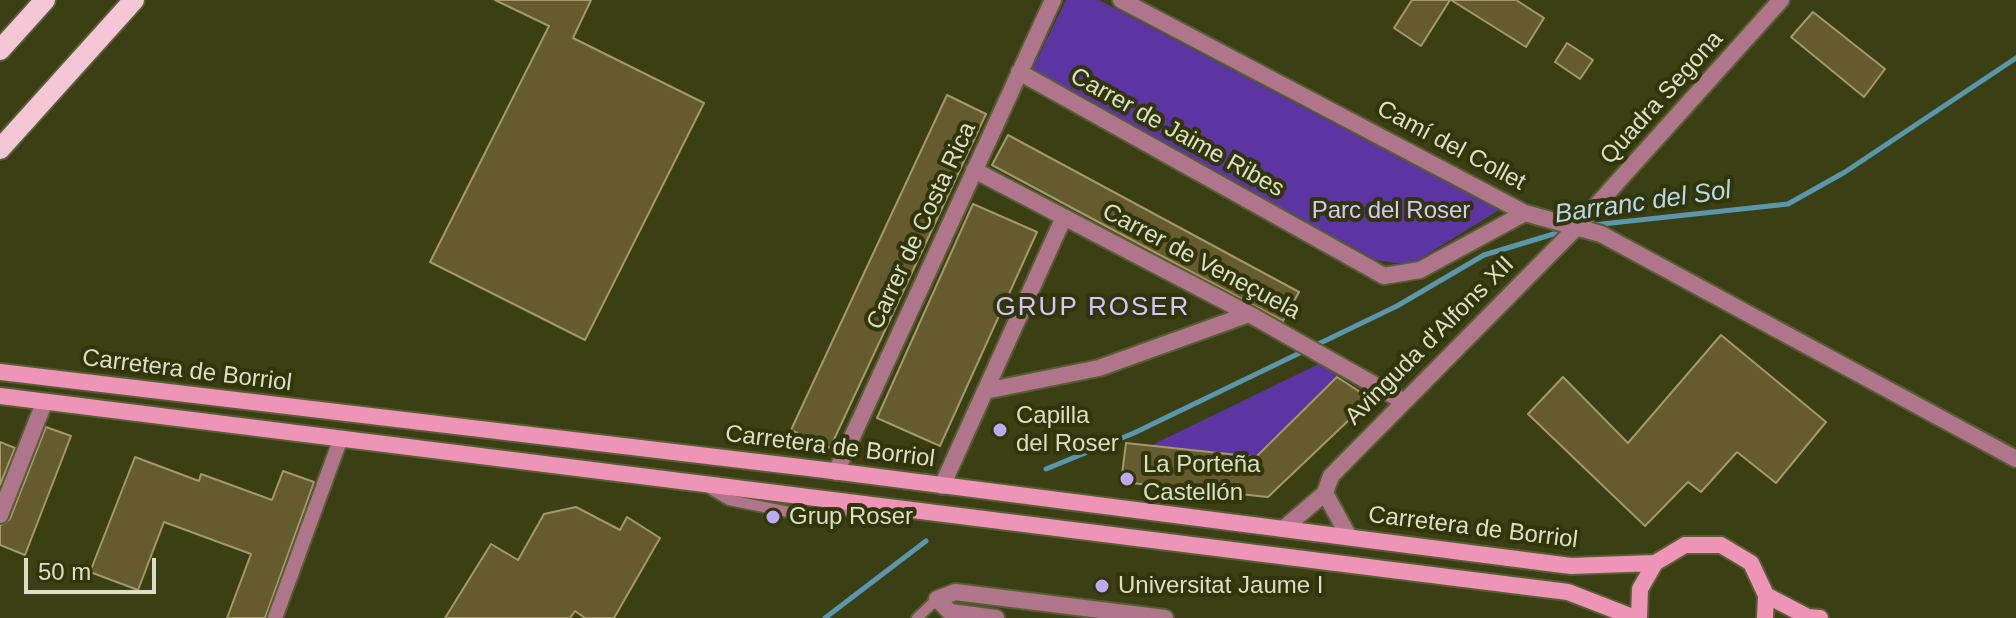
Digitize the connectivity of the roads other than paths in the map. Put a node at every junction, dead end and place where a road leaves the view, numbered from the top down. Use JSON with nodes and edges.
{"nodes":[{"id":1,"x":45,"y":0,"type":"edge"},
{"id":2,"x":134,"y":0,"type":"edge"},
{"id":3,"x":1053,"y":0,"type":"edge"},
{"id":4,"x":1121,"y":0,"type":"edge"},
{"id":5,"x":1781,"y":0,"type":"edge"},
{"id":6,"x":0,"y":50,"type":"edge"},
{"id":7,"x":1019,"y":72,"type":"junction"},
{"id":8,"x":0,"y":149,"type":"edge"},
{"id":9,"x":974,"y":170,"type":"junction"},
{"id":10,"x":1525,"y":213,"type":"junction"},
{"id":11,"x":1064,"y":217,"type":"junction"},
{"id":12,"x":1577,"y":227,"type":"junction"},
{"id":13,"x":1226,"y":303,"type":"junction"},
{"id":14,"x":1249,"y":314,"type":"junction"},
{"id":15,"x":1206,"y":328,"type":"junction"},
{"id":16,"x":0,"y":372,"type":"edge"},
{"id":17,"x":985,"y":391,"type":"junction"},
{"id":18,"x":0,"y":396,"type":"edge"},
{"id":19,"x":1403,"y":401,"type":"junction"},
{"id":20,"x":44,"y":403,"type":"junction"},
{"id":21,"x":341,"y":438,"type":"junction"},
{"id":22,"x":2016,"y":459,"type":"edge"},
{"id":23,"x":836,"y":472,"type":"junction"},
{"id":24,"x":942,"y":486,"type":"junction"},
{"id":25,"x":1325,"y":493,"type":"junction"},
{"id":26,"x":0,"y":515,"type":"edge"},
{"id":27,"x":1283,"y":529,"type":"junction"},
{"id":28,"x":1349,"y":537,"type":"junction"},
{"id":29,"x":1655,"y":563,"type":"junction"},
{"id":30,"x":1766,"y":595,"type":"junction"},
{"id":31,"x":937,"y":599,"type":"junction"},
{"id":32,"x":275,"y":618,"type":"edge"},
{"id":33,"x":917,"y":618,"type":"edge"},
{"id":34,"x":996,"y":618,"type":"edge"},
{"id":35,"x":1165,"y":618,"type":"edge"},
{"id":36,"x":1637,"y":618,"type":"edge"},
{"id":37,"x":1765,"y":618,"type":"edge"},
{"id":38,"x":1820,"y":618,"type":"edge"}],
"edges":[{"from":1,"to":6,"type":"main road"},
{"from":2,"to":8,"type":"main road"},
{"from":3,"to":7,"type":"street","name":"Carrer de Costa Rica"},
{"from":4,"to":10,"type":"street","name":"Camí del Collet"},
{"from":5,"to":12,"type":"street","name":"Quadra Segona"},
{"from":7,"to":9,"type":"street","name":"Carrer de Costa Rica"},
{"from":7,"to":10,"type":"street","name":"Carrer de Jaime Ribes"},
{"from":9,"to":11,"type":"street","name":"Carrer de Veneçuela"},
{"from":9,"to":23,"type":"street","name":"Carrer de Costa Rica"},
{"from":10,"to":12,"type":"street","name":"Camí del Collet"},
{"from":11,"to":13,"type":"street","name":"Carrer de Veneçuela"},
{"from":11,"to":17,"type":"street"},
{"from":12,"to":19,"type":"street","name":"Avinguda d'Alfons XII"},
{"from":12,"to":22,"type":"street","name":"Camí del Collet"},
{"from":13,"to":14,"type":"street","name":"Carrer de Veneçuela"},
{"from":13,"to":15,"type":"street"},
{"from":14,"to":15,"type":"street"},
{"from":14,"to":19,"type":"street","name":"Carrer de Veneçuela"},
{"from":15,"to":17,"type":"street"},
{"from":16,"to":23,"type":"main road","name":"Carretera de Borriol"},
{"from":17,"to":24,"type":"street"},
{"from":18,"to":20,"type":"main road","name":"Carretera de Borriol"},
{"from":19,"to":25,"type":"street","name":"Avinguda d'Alfons XII"},
{"from":20,"to":21,"type":"main road","name":"Carretera de Borriol"},
{"from":20,"to":26,"type":"street"},
{"from":21,"to":32,"type":"street"},
{"from":21,"to":36,"type":"main road","name":"Carretera de Borriol"},
{"from":23,"to":24,"type":"main road","name":"Carretera de Borriol"},
{"from":24,"to":27,"type":"main road","name":"Carretera de Borriol"},
{"from":25,"to":27,"type":"street","name":"Avinguda d'Alfons XII"},
{"from":25,"to":28,"type":"street"},
{"from":27,"to":28,"type":"main road","name":"Carretera de Borriol"},
{"from":28,"to":29,"type":"main road","name":"Carretera de Borriol"},
{"from":29,"to":30,"type":"main road"},
{"from":29,"to":36,"type":"main road"},
{"from":30,"to":37,"type":"main road"},
{"from":30,"to":38,"type":"main road"},
{"from":31,"to":33,"type":"lane"},
{"from":31,"to":34,"type":"street"},
{"from":31,"to":35,"type":"street"}]}
